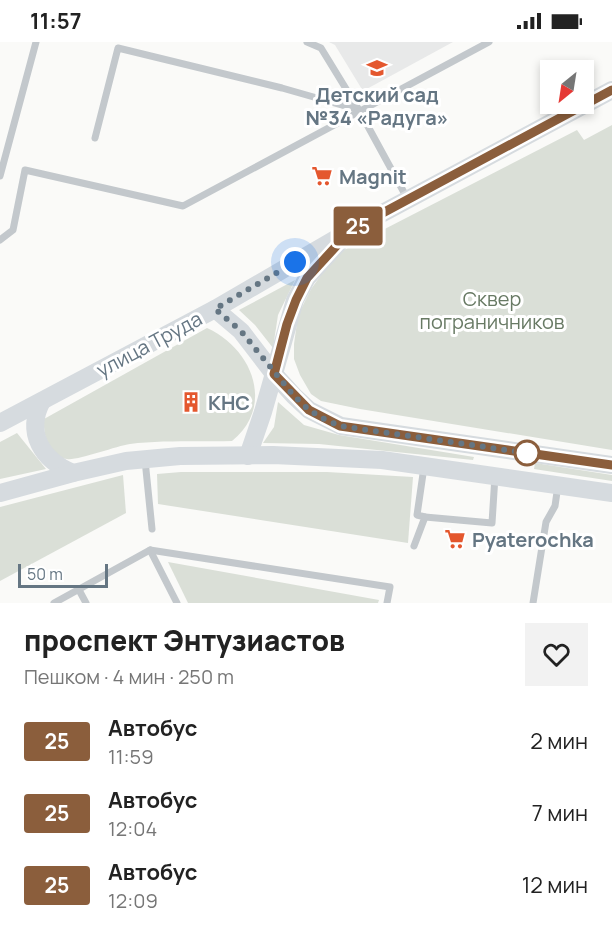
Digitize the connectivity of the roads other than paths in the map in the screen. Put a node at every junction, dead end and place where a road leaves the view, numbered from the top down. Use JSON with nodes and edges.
{"nodes":[{"id":1,"x":36,"y":42,"type":"edge"},
{"id":2,"x":307,"y":42,"type":"edge"},
{"id":3,"x":489,"y":42,"type":"edge"},
{"id":4,"x":612,"y":90,"type":"edge"},
{"id":5,"x":359,"y":110,"type":"junction"},
{"id":6,"x":95,"y":138,"type":"dead end"},
{"id":7,"x":0,"y":176,"type":"edge"},
{"id":8,"x":408,"y":199,"type":"junction"},
{"id":9,"x":351,"y":230,"type":"junction"},
{"id":10,"x":0,"y":240,"type":"edge"},
{"id":11,"x":215,"y":309,"type":"junction"},
{"id":12,"x":274,"y":374,"type":"junction"},
{"id":13,"x":42,"y":401,"type":"junction"},
{"id":14,"x":1,"y":420,"type":"edge"},
{"id":15,"x":248,"y":456,"type":"junction"},
{"id":16,"x":145,"y":459,"type":"junction"},
{"id":17,"x":424,"y":465,"type":"junction"},
{"id":18,"x":612,"y":465,"type":"edge"},
{"id":19,"x":73,"y":473,"type":"junction"},
{"id":20,"x":495,"y":475,"type":"junction"},
{"id":21,"x":558,"y":485,"type":"junction"},
{"id":22,"x":0,"y":493,"type":"edge"},
{"id":23,"x":612,"y":493,"type":"edge"},
{"id":24,"x":425,"y":517,"type":"junction"},
{"id":25,"x":152,"y":529,"type":"dead end"},
{"id":26,"x":414,"y":546,"type":"dead end"},
{"id":27,"x":150,"y":550,"type":"junction"},
{"id":28,"x":79,"y":590,"type":"junction"},
{"id":29,"x":54,"y":603,"type":"edge"},
{"id":30,"x":86,"y":603,"type":"edge"},
{"id":31,"x":177,"y":603,"type":"edge"},
{"id":32,"x":387,"y":603,"type":"edge"},
{"id":33,"x":533,"y":603,"type":"edge"}],
"edges":[{"from":1,"to":7,"type":"lane"},
{"from":2,"to":5,"type":"lane"},
{"from":3,"to":5,"type":"lane"},
{"from":4,"to":8,"type":"main road","name":"улица Труда"},
{"from":5,"to":6,"type":"lane"},
{"from":5,"to":8,"type":"lane"},
{"from":5,"to":10,"type":"lane"},
{"from":8,"to":9,"type":"main road","name":"улица Труда"},
{"from":9,"to":11,"type":"main road","name":"улица Труда"},
{"from":9,"to":12,"type":"main road"},
{"from":11,"to":12,"type":"main road"},
{"from":11,"to":13,"type":"main road","name":"улица Труда"},
{"from":12,"to":15,"type":"main road"},
{"from":12,"to":18,"type":"main road"},
{"from":13,"to":14,"type":"main road","name":"улица Труда"},
{"from":13,"to":19,"type":"main road"},
{"from":15,"to":16,"type":"main road"},
{"from":15,"to":17,"type":"main road"},
{"from":16,"to":19,"type":"main road"},
{"from":16,"to":25,"type":"lane"},
{"from":17,"to":20,"type":"main road"},
{"from":17,"to":24,"type":"lane"},
{"from":19,"to":22,"type":"main road"},
{"from":20,"to":21,"type":"main road"},
{"from":20,"to":24,"type":"lane"},
{"from":21,"to":23,"type":"main road"},
{"from":21,"to":33,"type":"lane"},
{"from":24,"to":26,"type":"lane"},
{"from":27,"to":28,"type":"lane"},
{"from":27,"to":31,"type":"lane"},
{"from":27,"to":32,"type":"lane"},
{"from":28,"to":29,"type":"lane"},
{"from":28,"to":30,"type":"lane"}]}
